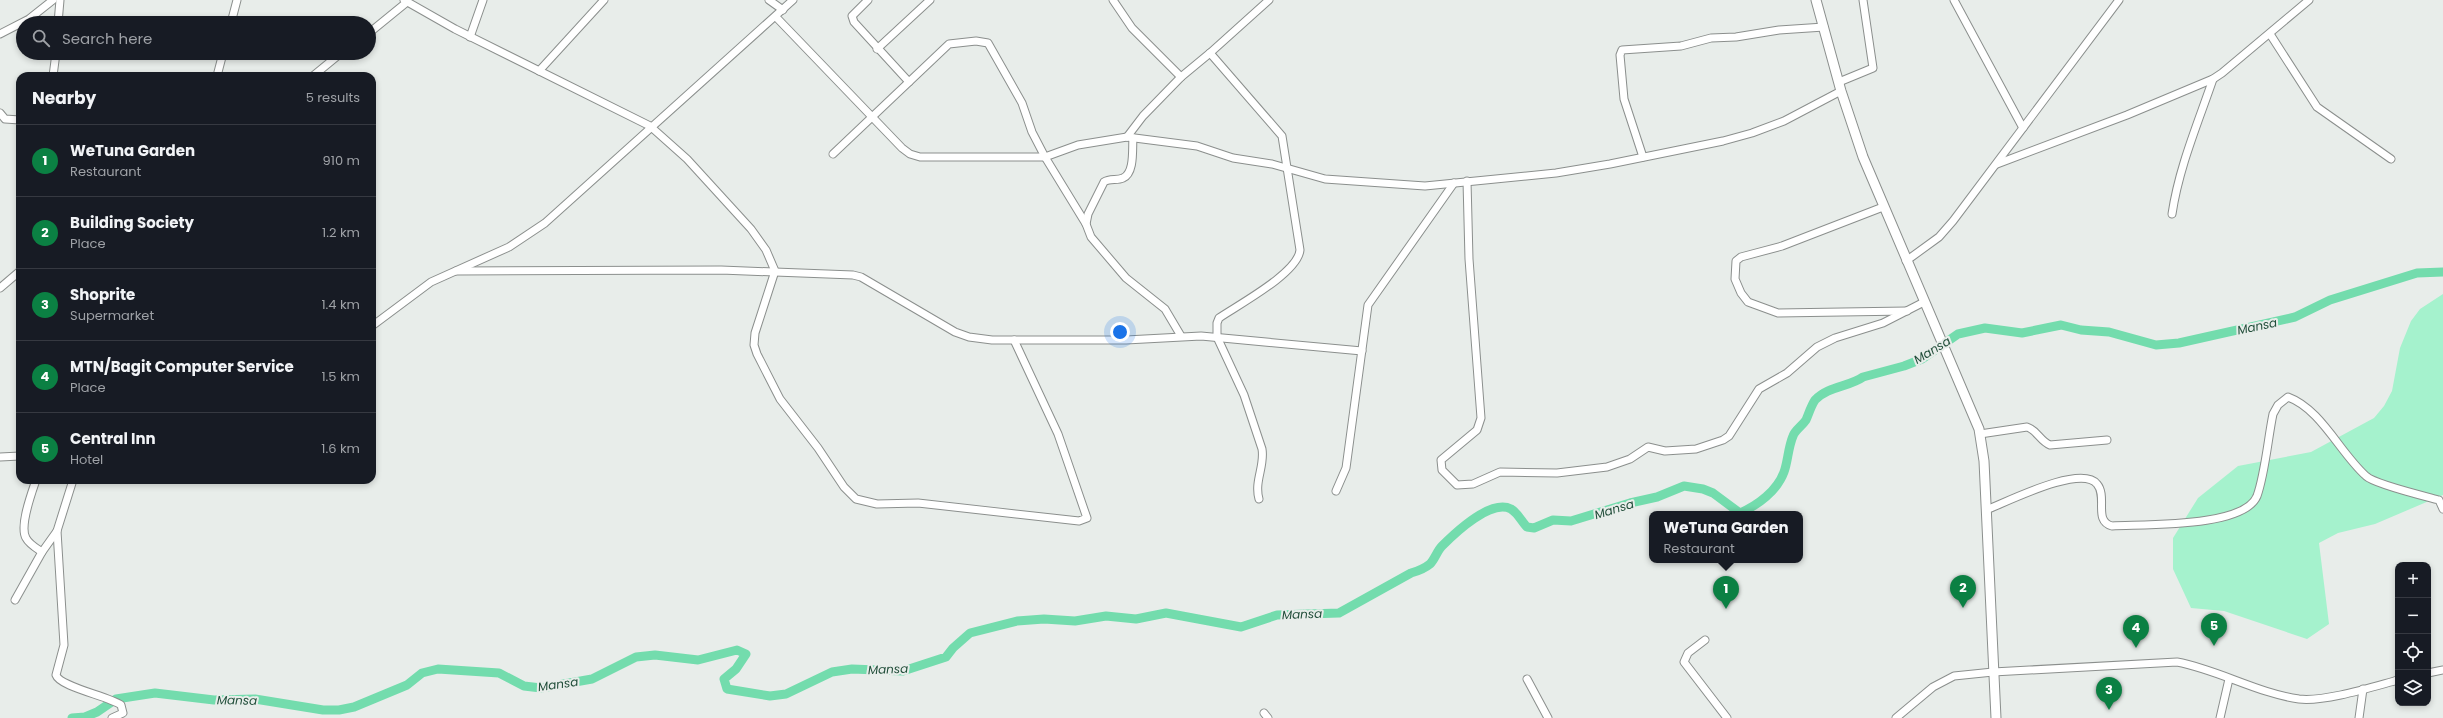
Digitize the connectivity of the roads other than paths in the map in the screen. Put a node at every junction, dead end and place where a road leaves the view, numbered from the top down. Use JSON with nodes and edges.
{"nodes":[{"id":1,"x":53,"y":0,"type":"edge"},
{"id":2,"x":60,"y":0,"type":"edge"},
{"id":3,"x":237,"y":0,"type":"edge"},
{"id":4,"x":483,"y":0,"type":"edge"},
{"id":5,"x":604,"y":0,"type":"edge"},
{"id":6,"x":769,"y":0,"type":"edge"},
{"id":7,"x":793,"y":0,"type":"edge"},
{"id":8,"x":868,"y":0,"type":"edge"},
{"id":9,"x":930,"y":0,"type":"edge"},
{"id":10,"x":1113,"y":0,"type":"edge"},
{"id":11,"x":1269,"y":0,"type":"edge"},
{"id":12,"x":1816,"y":0,"type":"edge"},
{"id":13,"x":1863,"y":0,"type":"edge"},
{"id":14,"x":1954,"y":0,"type":"edge"},
{"id":15,"x":2109,"y":0,"type":"edge"},
{"id":16,"x":2119,"y":0,"type":"edge"},
{"id":17,"x":2309,"y":0,"type":"edge"},
{"id":18,"x":406,"y":1,"type":"edge"},
{"id":19,"x":2114,"y":6,"type":"junction"},
{"id":20,"x":783,"y":10,"type":"junction"},
{"id":21,"x":33,"y":16,"type":"edge"},
{"id":22,"x":59,"y":16,"type":"edge"},
{"id":23,"x":233,"y":16,"type":"edge"},
{"id":24,"x":776,"y":17,"type":"junction"},
{"id":25,"x":16,"y":26,"type":"edge"},
{"id":26,"x":376,"y":27,"type":"edge"},
{"id":27,"x":1824,"y":27,"type":"junction"},
{"id":28,"x":0,"y":34,"type":"edge"},
{"id":29,"x":2270,"y":34,"type":"junction"},
{"id":30,"x":470,"y":36,"type":"junction"},
{"id":31,"x":877,"y":49,"type":"junction"},
{"id":32,"x":1210,"y":53,"type":"junction"},
{"id":33,"x":55,"y":60,"type":"edge"},
{"id":34,"x":221,"y":60,"type":"edge"},
{"id":35,"x":332,"y":60,"type":"edge"},
{"id":36,"x":539,"y":71,"type":"junction"},
{"id":37,"x":54,"y":72,"type":"edge"},
{"id":38,"x":218,"y":72,"type":"edge"},
{"id":39,"x":318,"y":72,"type":"edge"},
{"id":40,"x":1181,"y":77,"type":"junction"},
{"id":41,"x":2213,"y":78,"type":"junction"},
{"id":42,"x":909,"y":82,"type":"junction"},
{"id":43,"x":1838,"y":82,"type":"junction"},
{"id":44,"x":1841,"y":91,"type":"junction"},
{"id":45,"x":0,"y":113,"type":"edge"},
{"id":46,"x":872,"y":116,"type":"junction"},
{"id":47,"x":16,"y":120,"type":"edge"},
{"id":48,"x":650,"y":126,"type":"junction"},
{"id":49,"x":2023,"y":128,"type":"junction"},
{"id":50,"x":1130,"y":138,"type":"junction"},
{"id":51,"x":833,"y":154,"type":"dead end"},
{"id":52,"x":1045,"y":157,"type":"junction"},
{"id":53,"x":1643,"y":157,"type":"junction"},
{"id":54,"x":2391,"y":159,"type":"dead end"},
{"id":55,"x":1996,"y":164,"type":"junction"},
{"id":56,"x":1286,"y":168,"type":"junction"},
{"id":57,"x":1467,"y":181,"type":"junction"},
{"id":58,"x":1454,"y":183,"type":"junction"},
{"id":59,"x":1883,"y":207,"type":"junction"},
{"id":60,"x":2172,"y":214,"type":"dead end"},
{"id":61,"x":1086,"y":224,"type":"junction"},
{"id":62,"x":1906,"y":261,"type":"junction"},
{"id":63,"x":456,"y":271,"type":"junction"},
{"id":64,"x":775,"y":271,"type":"junction"},
{"id":65,"x":16,"y":274,"type":"edge"},
{"id":66,"x":0,"y":288,"type":"edge"},
{"id":67,"x":1924,"y":302,"type":"junction"},
{"id":68,"x":1908,"y":311,"type":"junction"},
{"id":69,"x":376,"y":323,"type":"edge"},
{"id":70,"x":1181,"y":336,"type":"junction"},
{"id":71,"x":1217,"y":337,"type":"junction"},
{"id":72,"x":1014,"y":340,"type":"junction"},
{"id":73,"x":1362,"y":351,"type":"junction"},
{"id":74,"x":1980,"y":434,"type":"junction"},
{"id":75,"x":2107,"y":440,"type":"dead end"},
{"id":76,"x":16,"y":456,"type":"edge"},
{"id":77,"x":0,"y":458,"type":"edge"},
{"id":78,"x":35,"y":484,"type":"edge"},
{"id":79,"x":73,"y":484,"type":"edge"},
{"id":80,"x":1336,"y":492,"type":"dead end"},
{"id":81,"x":1259,"y":499,"type":"dead end"},
{"id":82,"x":2443,"y":509,"type":"edge"},
{"id":83,"x":1986,"y":510,"type":"junction"},
{"id":84,"x":57,"y":531,"type":"junction"},
{"id":85,"x":42,"y":552,"type":"junction"},
{"id":86,"x":15,"y":600,"type":"dead end"},
{"id":87,"x":1705,"y":640,"type":"dead end"},
{"id":88,"x":2443,"y":670,"type":"edge"},
{"id":89,"x":1993,"y":672,"type":"junction"},
{"id":90,"x":2431,"y":673,"type":"edge"},
{"id":91,"x":2229,"y":679,"type":"junction"},
{"id":92,"x":1527,"y":680,"type":"dead end"},
{"id":93,"x":2395,"y":681,"type":"edge"},
{"id":94,"x":2363,"y":689,"type":"junction"},
{"id":95,"x":112,"y":718,"type":"edge"},
{"id":96,"x":1548,"y":718,"type":"edge"},
{"id":97,"x":1727,"y":718,"type":"edge"},
{"id":98,"x":1896,"y":718,"type":"edge"},
{"id":99,"x":1996,"y":718,"type":"edge"},
{"id":100,"x":2220,"y":718,"type":"edge"},
{"id":101,"x":2359,"y":718,"type":"edge"}],
"edges":[{"from":1,"to":21,"type":"street"},
{"from":2,"to":22,"type":"street"},
{"from":3,"to":23,"type":"street"},
{"from":4,"to":30,"type":"street"},
{"from":5,"to":36,"type":"street"},
{"from":6,"to":20,"type":"street"},
{"from":7,"to":20,"type":"street"},
{"from":8,"to":31,"type":"street"},
{"from":9,"to":31,"type":"street"},
{"from":10,"to":40,"type":"street"},
{"from":11,"to":32,"type":"street"},
{"from":12,"to":27,"type":"main road"},
{"from":13,"to":43,"type":"street"},
{"from":14,"to":49,"type":"street"},
{"from":15,"to":19,"type":"street"},
{"from":16,"to":19,"type":"street"},
{"from":17,"to":29,"type":"street"},
{"from":18,"to":26,"type":"street"},
{"from":18,"to":30,"type":"street"},
{"from":19,"to":49,"type":"street"},
{"from":20,"to":24,"type":"street"},
{"from":24,"to":46,"type":"street"},
{"from":24,"to":48,"type":"street"},
{"from":25,"to":28,"type":"street"},
{"from":27,"to":43,"type":"main road"},
{"from":27,"to":53,"type":"street"},
{"from":29,"to":41,"type":"street"},
{"from":29,"to":54,"type":"street"},
{"from":30,"to":36,"type":"street"},
{"from":31,"to":42,"type":"street"},
{"from":32,"to":40,"type":"street"},
{"from":32,"to":56,"type":"street"},
{"from":33,"to":37,"type":"street"},
{"from":34,"to":38,"type":"street"},
{"from":35,"to":39,"type":"street"},
{"from":36,"to":48,"type":"street"},
{"from":40,"to":50,"type":"street"},
{"from":41,"to":55,"type":"street"},
{"from":41,"to":60,"type":"street"},
{"from":42,"to":46,"type":"street"},
{"from":42,"to":52,"type":"street"},
{"from":43,"to":44,"type":"main road"},
{"from":44,"to":53,"type":"street"},
{"from":44,"to":59,"type":"main road"},
{"from":45,"to":47,"type":"street"},
{"from":46,"to":51,"type":"street"},
{"from":46,"to":52,"type":"street"},
{"from":48,"to":63,"type":"street"},
{"from":48,"to":64,"type":"street"},
{"from":49,"to":55,"type":"street"},
{"from":50,"to":52,"type":"street"},
{"from":50,"to":56,"type":"street"},
{"from":50,"to":61,"type":"street"},
{"from":52,"to":61,"type":"street"},
{"from":53,"to":57,"type":"street"},
{"from":55,"to":62,"type":"street"},
{"from":56,"to":58,"type":"street"},
{"from":56,"to":71,"type":"street"},
{"from":57,"to":58,"type":"street"},
{"from":57,"to":68,"type":"street"},
{"from":58,"to":73,"type":"street"},
{"from":59,"to":62,"type":"main road"},
{"from":59,"to":68,"type":"street"},
{"from":61,"to":70,"type":"street"},
{"from":62,"to":67,"type":"main road"},
{"from":63,"to":64,"type":"street"},
{"from":63,"to":69,"type":"street"},
{"from":64,"to":72,"type":"street"},
{"from":64,"to":72,"type":"street"},
{"from":65,"to":66,"type":"street"},
{"from":67,"to":68,"type":"street"},
{"from":67,"to":74,"type":"main road"},
{"from":70,"to":71,"type":"street"},
{"from":70,"to":72,"type":"street"},
{"from":71,"to":73,"type":"street"},
{"from":71,"to":81,"type":"street"},
{"from":73,"to":80,"type":"street"},
{"from":74,"to":75,"type":"street"},
{"from":74,"to":83,"type":"main road"},
{"from":76,"to":77,"type":"street"},
{"from":78,"to":85,"type":"street"},
{"from":79,"to":84,"type":"street"},
{"from":82,"to":83,"type":"street"},
{"from":83,"to":89,"type":"main road"},
{"from":84,"to":85,"type":"street"},
{"from":84,"to":95,"type":"street"},
{"from":85,"to":86,"type":"street"},
{"from":87,"to":97,"type":"street"},
{"from":88,"to":90,"type":"street"},
{"from":89,"to":91,"type":"street"},
{"from":89,"to":98,"type":"street"},
{"from":89,"to":99,"type":"main road"},
{"from":91,"to":94,"type":"street"},
{"from":91,"to":100,"type":"street"},
{"from":92,"to":96,"type":"street"},
{"from":93,"to":94,"type":"street"},
{"from":94,"to":101,"type":"street"}]}
